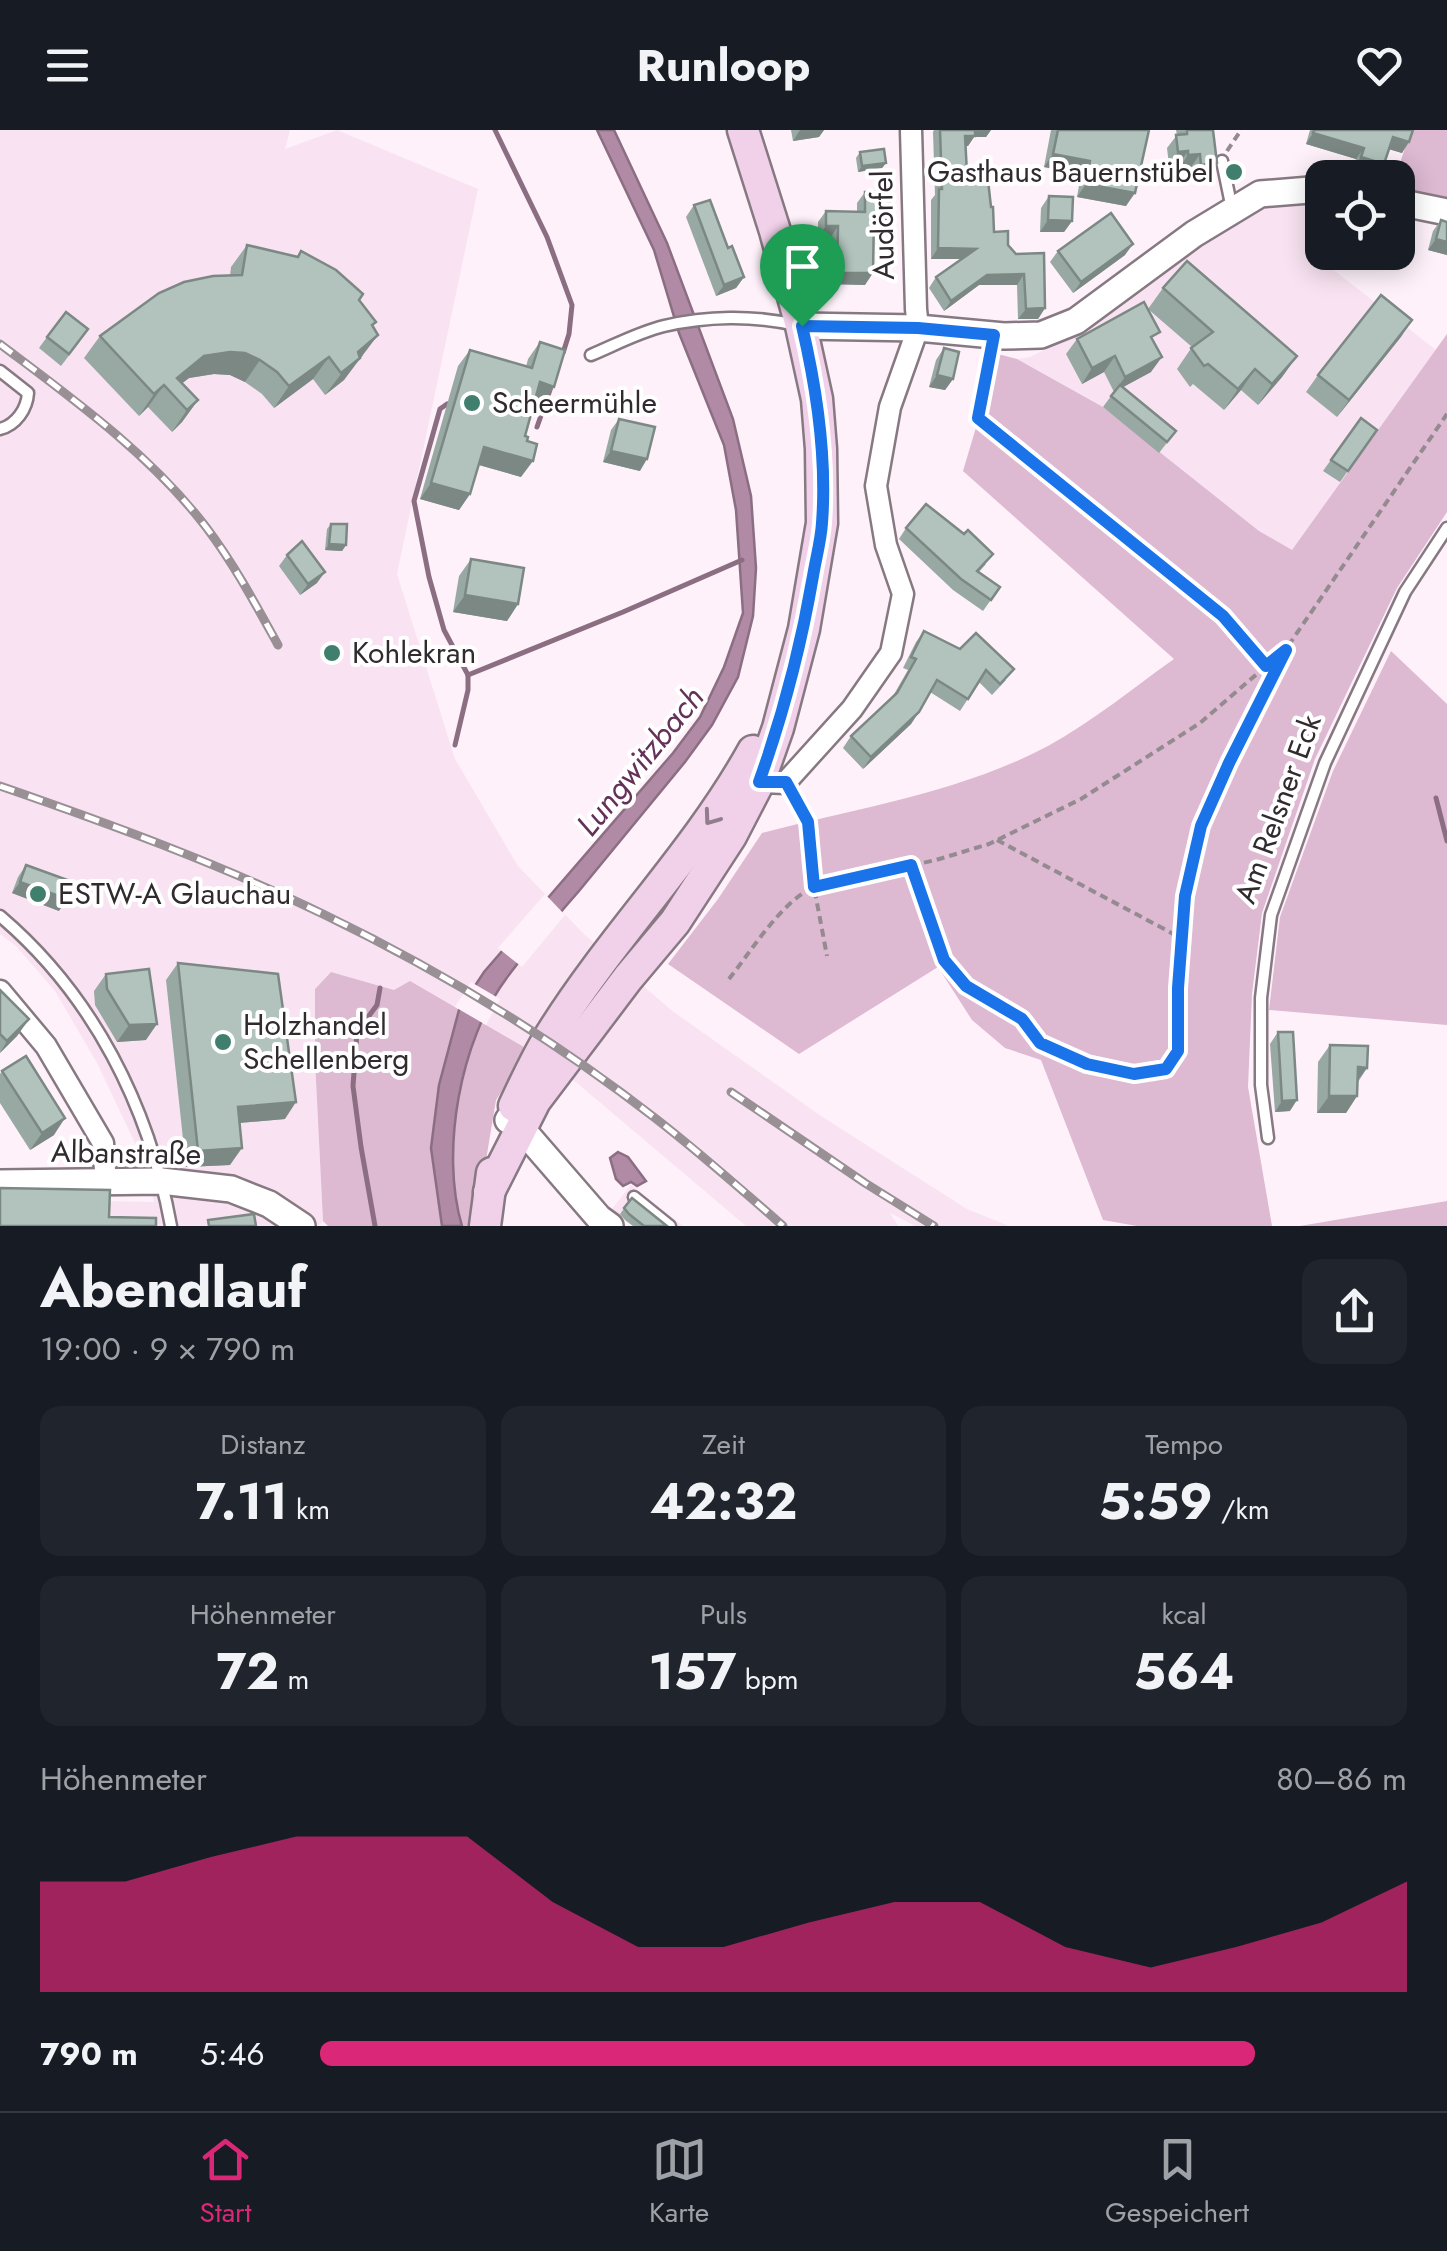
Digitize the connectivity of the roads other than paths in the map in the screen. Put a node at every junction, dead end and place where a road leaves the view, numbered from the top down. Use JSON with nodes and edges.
{"nodes":[{"id":1,"x":743,"y":130,"type":"edge"},
{"id":2,"x":911,"y":130,"type":"edge"},
{"id":3,"x":1222,"y":161,"type":"road end"},
{"id":4,"x":1305,"y":190,"type":"edge"},
{"id":5,"x":1415,"y":205,"type":"edge"},
{"id":6,"x":1232,"y":211,"type":"junction"},
{"id":7,"x":1447,"y":212,"type":"edge"},
{"id":8,"x":802,"y":326,"type":"junction"},
{"id":9,"x":918,"y":328,"type":"junction"},
{"id":10,"x":591,"y":355,"type":"dead end"},
{"id":11,"x":0,"y":371,"type":"edge"},
{"id":12,"x":0,"y":430,"type":"edge"},
{"id":13,"x":1447,"y":528,"type":"edge"},
{"id":14,"x":793,"y":672,"type":"junction"},
{"id":15,"x":772,"y":782,"type":"junction"},
{"id":16,"x":0,"y":916,"type":"edge"},
{"id":17,"x":0,"y":991,"type":"edge"},
{"id":18,"x":514,"y":1124,"type":"junction"},
{"id":19,"x":1268,"y":1138,"type":"dead end"},
{"id":20,"x":161,"y":1182,"type":"junction"},
{"id":21,"x":0,"y":1183,"type":"edge"},
{"id":22,"x":106,"y":1183,"type":"junction"},
{"id":23,"x":634,"y":1197,"type":"edge"},
{"id":24,"x":487,"y":1212,"type":"edge"},
{"id":25,"x":171,"y":1226,"type":"edge"},
{"id":26,"x":302,"y":1226,"type":"edge"},
{"id":27,"x":610,"y":1226,"type":"edge"},
{"id":28,"x":670,"y":1226,"type":"edge"}],
"edges":[{"from":1,"to":8,"type":"main road"},
{"from":2,"to":9,"type":"street","name":"Audörfel"},
{"from":3,"to":6,"type":"lane"},
{"from":4,"to":6,"type":"street"},
{"from":5,"to":7,"type":"street"},
{"from":6,"to":9,"type":"street"},
{"from":8,"to":9,"type":"street"},
{"from":8,"to":10,"type":"lane"},
{"from":8,"to":14,"type":"main road"},
{"from":9,"to":15,"type":"street","name":"Audörfel"},
{"from":11,"to":12,"type":"lane"},
{"from":13,"to":19,"type":"lane","name":"Am Relsner Eck"},
{"from":14,"to":15,"type":"main road"},
{"from":14,"to":18,"type":"main road","one_way":true},
{"from":15,"to":18,"type":"main road"},
{"from":16,"to":20,"type":"lane"},
{"from":17,"to":22,"type":"street"},
{"from":18,"to":24,"type":"main road"},
{"from":18,"to":27,"type":"street"},
{"from":20,"to":22,"type":"street","name":"Albanstraße"},
{"from":20,"to":25,"type":"lane"},
{"from":20,"to":26,"type":"street","name":"Albanstraße"},
{"from":21,"to":22,"type":"street","name":"Albanstraße"},
{"from":23,"to":28,"type":"lane"}]}
